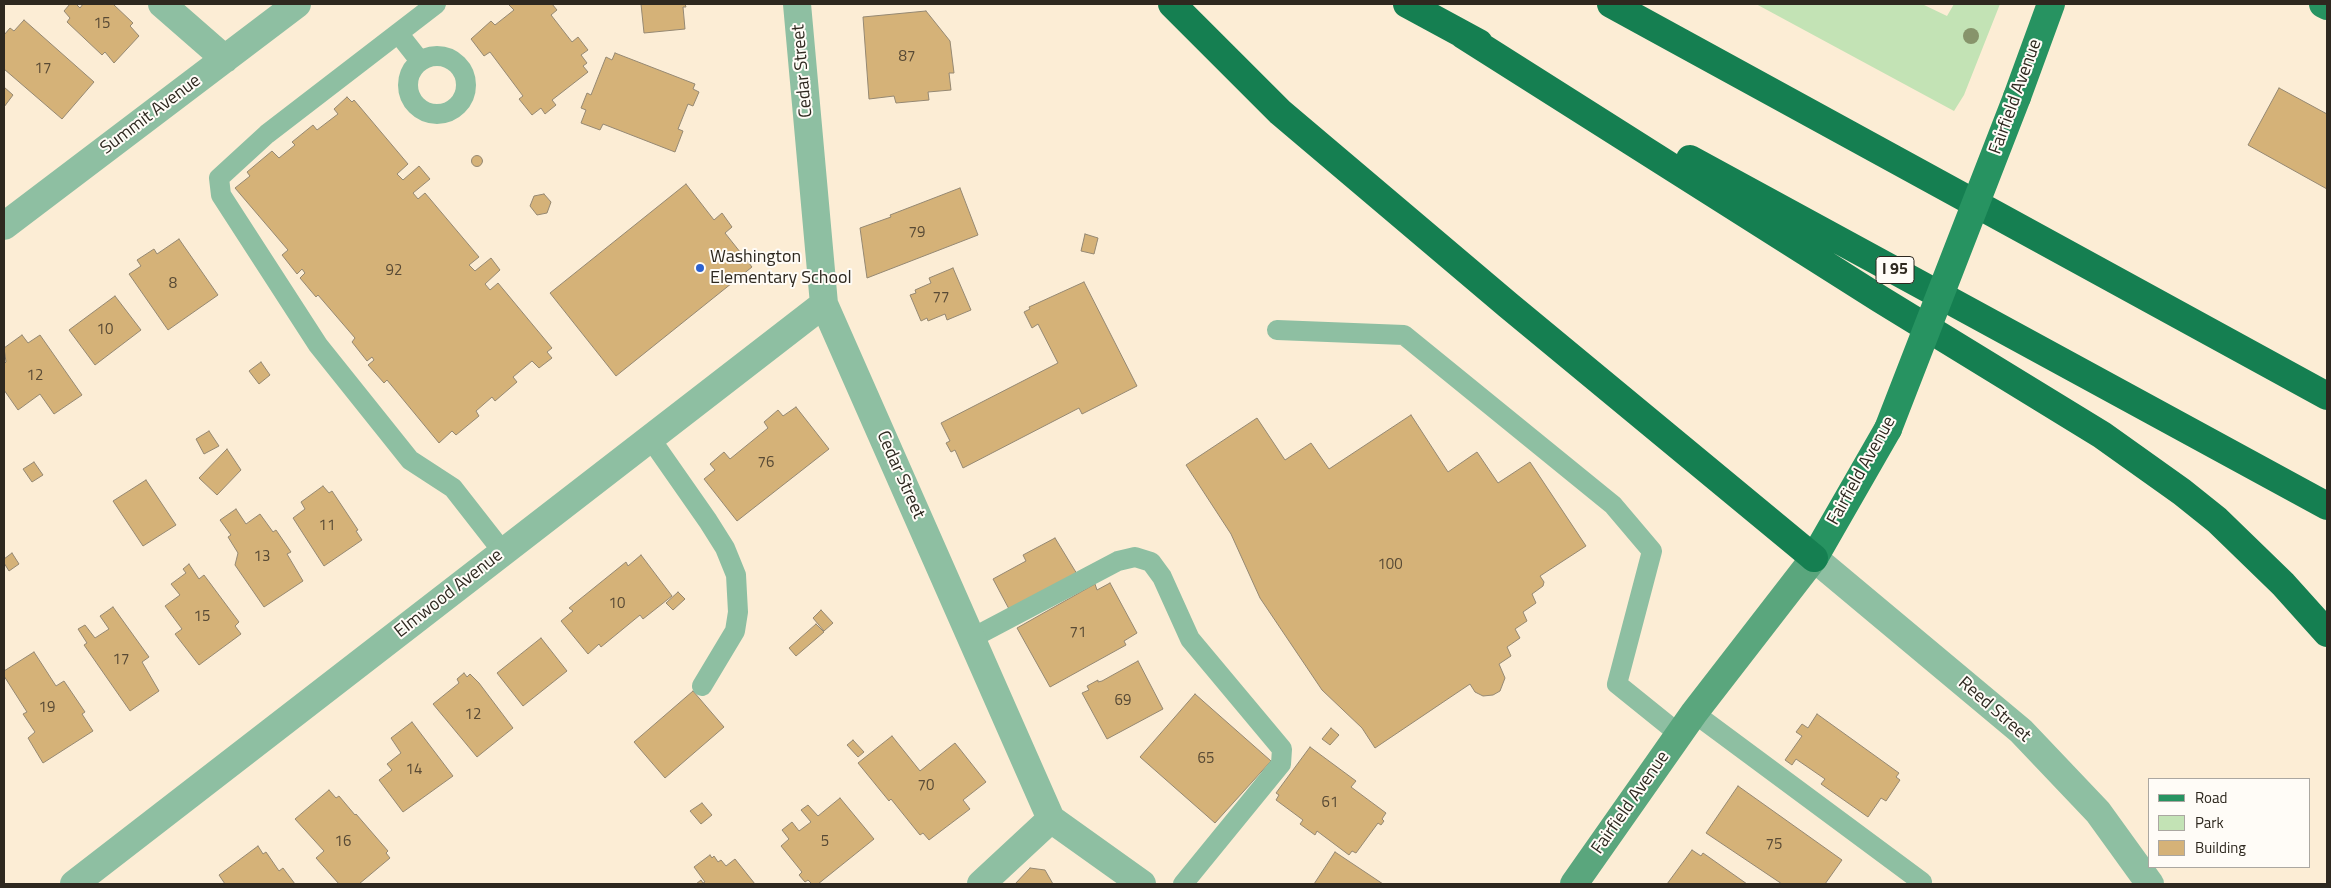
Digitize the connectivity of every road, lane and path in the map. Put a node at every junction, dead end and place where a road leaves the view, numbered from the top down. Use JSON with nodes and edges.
{"nodes":[{"id":1,"x":162,"y":4,"type":"edge"},
{"id":2,"x":297,"y":4,"type":"edge"},
{"id":3,"x":436,"y":4,"type":"edge"},
{"id":4,"x":797,"y":4,"type":"edge"},
{"id":5,"x":1172,"y":4,"type":"edge"},
{"id":6,"x":1407,"y":4,"type":"edge"},
{"id":7,"x":1611,"y":4,"type":"edge"},
{"id":8,"x":2051,"y":4,"type":"edge"},
{"id":9,"x":2323,"y":4,"type":"edge"},
{"id":10,"x":2327,"y":6,"type":"edge"},
{"id":11,"x":398,"y":33,"type":"junction"},
{"id":12,"x":1463,"y":35,"type":"junction"},
{"id":13,"x":225,"y":59,"type":"junction"},
{"id":14,"x":420,"y":61,"type":"dead end"},
{"id":15,"x":4,"y":226,"type":"edge"},
{"id":16,"x":824,"y":304,"type":"junction"},
{"id":17,"x":1278,"y":330,"type":"dead end"},
{"id":18,"x":2327,"y":396,"type":"edge"},
{"id":19,"x":650,"y":438,"type":"junction"},
{"id":20,"x":2327,"y":506,"type":"edge"},
{"id":21,"x":503,"y":552,"type":"junction"},
{"id":22,"x":1814,"y":558,"type":"junction"},
{"id":23,"x":2327,"y":633,"type":"edge"},
{"id":24,"x":972,"y":638,"type":"junction"},
{"id":25,"x":702,"y":686,"type":"dead end"},
{"id":26,"x":1687,"y":724,"type":"junction"},
{"id":27,"x":1051,"y":818,"type":"junction"},
{"id":28,"x":1922,"y":882,"type":"dead end"},
{"id":29,"x":74,"y":884,"type":"edge"},
{"id":30,"x":981,"y":884,"type":"edge"},
{"id":31,"x":1142,"y":884,"type":"edge"},
{"id":32,"x":1183,"y":884,"type":"edge"},
{"id":33,"x":1574,"y":884,"type":"edge"},
{"id":34,"x":2150,"y":884,"type":"edge"}],
"edges":[{"from":1,"to":13,"type":"street"},
{"from":2,"to":13,"type":"street","name":"Summit Avenue"},
{"from":3,"to":11,"type":"lane"},
{"from":4,"to":16,"type":"street","name":"Cedar Street"},
{"from":5,"to":22,"type":"highway"},
{"from":6,"to":12,"type":"highway","number":"I 95"},
{"from":7,"to":18,"type":"highway"},
{"from":8,"to":22,"type":"main road","name":"Fairfield Avenue","bridge":true},
{"from":9,"to":10,"type":"main road"},
{"from":11,"to":14,"type":"lane"},
{"from":11,"to":21,"type":"lane"},
{"from":12,"to":20,"type":"highway","number":"I 95"},
{"from":12,"to":23,"type":"highway"},
{"from":13,"to":15,"type":"street","name":"Summit Avenue"},
{"from":16,"to":19,"type":"street","name":"Elmwood Avenue"},
{"from":16,"to":24,"type":"street","name":"Cedar Street"},
{"from":17,"to":26,"type":"lane"},
{"from":19,"to":21,"type":"street","name":"Elmwood Avenue"},
{"from":19,"to":25,"type":"lane"},
{"from":21,"to":29,"type":"street","name":"Elmwood Avenue"},
{"from":22,"to":26,"type":"main road","name":"Fairfield Avenue"},
{"from":22,"to":34,"type":"street","name":"Reed Street"},
{"from":24,"to":27,"type":"street","name":"Cedar Street"},
{"from":24,"to":32,"type":"lane"},
{"from":26,"to":28,"type":"lane"},
{"from":26,"to":33,"type":"main road","name":"Fairfield Avenue"},
{"from":27,"to":30,"type":"street"},
{"from":27,"to":31,"type":"street"}]}
